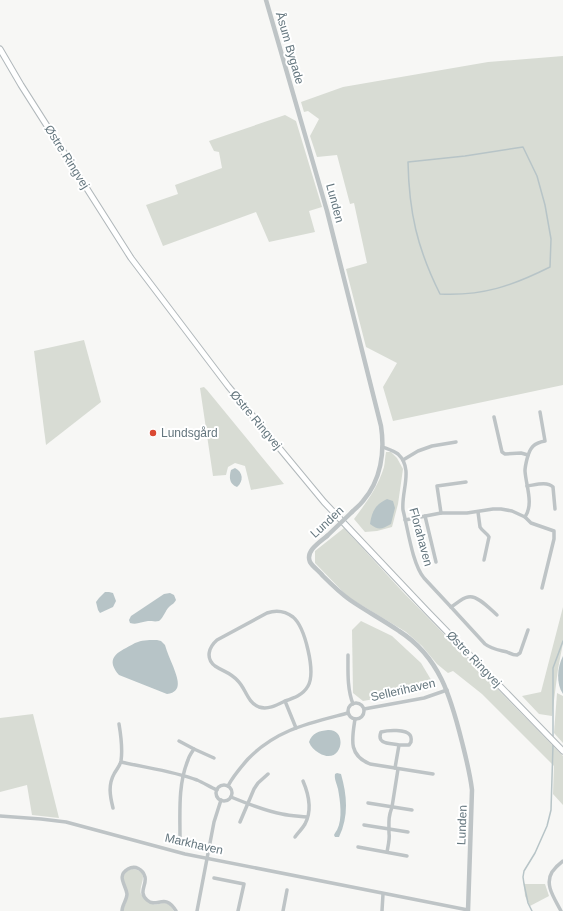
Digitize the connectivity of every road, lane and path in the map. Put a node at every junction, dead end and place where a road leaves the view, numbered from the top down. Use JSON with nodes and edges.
{"nodes":[{"id":1,"x":266,"y":0,"type":"edge"},
{"id":2,"x":0,"y":49,"type":"edge"},
{"id":3,"x":295,"y":101,"type":"joint"},
{"id":4,"x":540,"y":412,"type":"dead end"},
{"id":5,"x":494,"y":417,"type":"dead end"},
{"id":6,"x":456,"y":442,"type":"dead end"},
{"id":7,"x":383,"y":447,"type":"junction"},
{"id":8,"x":528,"y":455,"type":"junction"},
{"id":9,"x":403,"y":460,"type":"junction"},
{"id":10,"x":466,"y":482,"type":"dead end"},
{"id":11,"x":527,"y":486,"type":"junction"},
{"id":12,"x":555,"y":509,"type":"dead end"},
{"id":13,"x":478,"y":512,"type":"junction"},
{"id":14,"x":441,"y":513,"type":"junction"},
{"id":15,"x":425,"y":516,"type":"junction"},
{"id":16,"x":525,"y":517,"type":"junction"},
{"id":17,"x":405,"y":520,"type":"junction"},
{"id":18,"x":484,"y":560,"type":"dead end"},
{"id":19,"x":436,"y":562,"type":"dead end"},
{"id":20,"x":542,"y":588,"type":"dead end"},
{"id":21,"x":451,"y":607,"type":"junction"},
{"id":22,"x":497,"y":616,"type":"dead end"},
{"id":23,"x":528,"y":630,"type":"dead end"},
{"id":24,"x":348,"y":655,"type":"dead end"},
{"id":25,"x":447,"y":690,"type":"junction"},
{"id":26,"x":285,"y":701,"type":"junction"},
{"id":27,"x":353,"y":704,"type":"junction"},
{"id":28,"x":364,"y":709,"type":"junction"},
{"id":29,"x":348,"y":713,"type":"junction"},
{"id":30,"x":355,"y":719,"type":"junction"},
{"id":31,"x":119,"y":724,"type":"dead end"},
{"id":32,"x":296,"y":728,"type":"junction"},
{"id":33,"x":179,"y":741,"type":"dead end"},
{"id":34,"x":399,"y":745,"type":"junction"},
{"id":35,"x":194,"y":749,"type":"junction"},
{"id":36,"x":563,"y":751,"type":"edge"},
{"id":37,"x":214,"y":758,"type":"dead end"},
{"id":38,"x":121,"y":762,"type":"junction"},
{"id":39,"x":397,"y":768,"type":"junction"},
{"id":40,"x":268,"y":774,"type":"dead end"},
{"id":41,"x":433,"y":774,"type":"dead end"},
{"id":42,"x":183,"y":775,"type":"junction"},
{"id":43,"x":303,"y":781,"type":"dead end"},
{"id":44,"x":228,"y":786,"type":"junction"},
{"id":45,"x":217,"y":790,"type":"junction"},
{"id":46,"x":231,"y":797,"type":"junction"},
{"id":47,"x":221,"y":800,"type":"junction"},
{"id":48,"x":368,"y":803,"type":"dead end"},
{"id":49,"x":248,"y":804,"type":"junction"},
{"id":50,"x":392,"y":807,"type":"junction"},
{"id":51,"x":113,"y":808,"type":"dead end"},
{"id":52,"x":412,"y":810,"type":"dead end"},
{"id":53,"x":0,"y":816,"type":"edge"},
{"id":54,"x":308,"y":818,"type":"junction"},
{"id":55,"x":240,"y":822,"type":"dead end"},
{"id":56,"x":364,"y":825,"type":"dead end"},
{"id":57,"x":389,"y":828,"type":"junction"},
{"id":58,"x":408,"y":832,"type":"dead end"},
{"id":59,"x":180,"y":837,"type":"dead end"},
{"id":60,"x":295,"y":837,"type":"dead end"},
{"id":61,"x":358,"y":846,"type":"dead end"},
{"id":62,"x":387,"y":852,"type":"junction"},
{"id":63,"x":407,"y":856,"type":"dead end"},
{"id":64,"x":208,"y":858,"type":"junction"},
{"id":65,"x":563,"y":860,"type":"edge"},
{"id":66,"x":214,"y":878,"type":"dead end"},
{"id":67,"x":287,"y":890,"type":"dead end"},
{"id":68,"x":383,"y":894,"type":"junction"},
{"id":69,"x":122,"y":911,"type":"edge"},
{"id":70,"x":176,"y":911,"type":"edge"},
{"id":71,"x":197,"y":911,"type":"edge"},
{"id":72,"x":238,"y":911,"type":"edge"},
{"id":73,"x":283,"y":911,"type":"edge"},
{"id":74,"x":382,"y":911,"type":"edge"},
{"id":75,"x":468,"y":911,"type":"edge"},
{"id":76,"x":561,"y":911,"type":"edge"}],
"edges":[{"from":1,"to":3,"type":"street","name":"Åsum Bygade"},
{"from":2,"to":36,"type":"main road","name":"Østre Ringvej"},
{"from":3,"to":7,"type":"street","name":"Lunden"},
{"from":4,"to":8,"type":"street"},
{"from":5,"to":8,"type":"street"},
{"from":6,"to":9,"type":"street"},
{"from":7,"to":9,"type":"street"},
{"from":7,"to":25,"type":"street","name":"Lunden","bridge":true},
{"from":8,"to":11,"type":"street"},
{"from":9,"to":17,"type":"street","name":"Florahaven"},
{"from":10,"to":14,"type":"street"},
{"from":11,"to":12,"type":"street"},
{"from":11,"to":16,"type":"street"},
{"from":13,"to":14,"type":"street"},
{"from":13,"to":16,"type":"street"},
{"from":13,"to":18,"type":"street"},
{"from":14,"to":15,"type":"street"},
{"from":15,"to":17,"type":"street"},
{"from":15,"to":19,"type":"street"},
{"from":16,"to":20,"type":"street"},
{"from":17,"to":21,"type":"street","name":"Florahaven"},
{"from":21,"to":22,"type":"street"},
{"from":21,"to":23,"type":"street","name":"Florahaven"},
{"from":24,"to":27,"type":"street"},
{"from":25,"to":28,"type":"street","name":"Sellerihaven"},
{"from":25,"to":75,"type":"street","name":"Lunden"},
{"from":26,"to":26,"type":"street"},
{"from":26,"to":32,"type":"street"},
{"from":27,"to":28,"type":"street"},
{"from":27,"to":29,"type":"street"},
{"from":28,"to":30,"type":"street"},
{"from":29,"to":30,"type":"street"},
{"from":29,"to":32,"type":"street"},
{"from":30,"to":39,"type":"street"},
{"from":31,"to":38,"type":"street"},
{"from":32,"to":44,"type":"street"},
{"from":33,"to":35,"type":"street"},
{"from":34,"to":34,"type":"street"},
{"from":34,"to":39,"type":"street"},
{"from":35,"to":37,"type":"street"},
{"from":35,"to":42,"type":"street"},
{"from":38,"to":42,"type":"street"},
{"from":38,"to":51,"type":"street"},
{"from":39,"to":41,"type":"street"},
{"from":39,"to":50,"type":"street"},
{"from":40,"to":49,"type":"street"},
{"from":42,"to":45,"type":"street"},
{"from":42,"to":59,"type":"street"},
{"from":43,"to":54,"type":"street"},
{"from":44,"to":45,"type":"street"},
{"from":44,"to":46,"type":"street"},
{"from":45,"to":47,"type":"street"},
{"from":46,"to":47,"type":"street"},
{"from":46,"to":49,"type":"street"},
{"from":47,"to":64,"type":"street"},
{"from":48,"to":50,"type":"street"},
{"from":49,"to":54,"type":"street"},
{"from":49,"to":55,"type":"street"},
{"from":50,"to":52,"type":"street"},
{"from":50,"to":57,"type":"street"},
{"from":53,"to":64,"type":"street","name":"Markhaven"},
{"from":54,"to":60,"type":"street"},
{"from":56,"to":57,"type":"street"},
{"from":57,"to":58,"type":"street"},
{"from":57,"to":62,"type":"street"},
{"from":61,"to":62,"type":"street"},
{"from":62,"to":63,"type":"street"},
{"from":64,"to":68,"type":"street","name":"Markhaven"},
{"from":64,"to":71,"type":"street"},
{"from":65,"to":76,"type":"street"},
{"from":66,"to":72,"type":"street"},
{"from":67,"to":73,"type":"street"},
{"from":68,"to":74,"type":"street"},
{"from":68,"to":75,"type":"street","name":"Markhaven"},
{"from":69,"to":70,"type":"street"}]}
